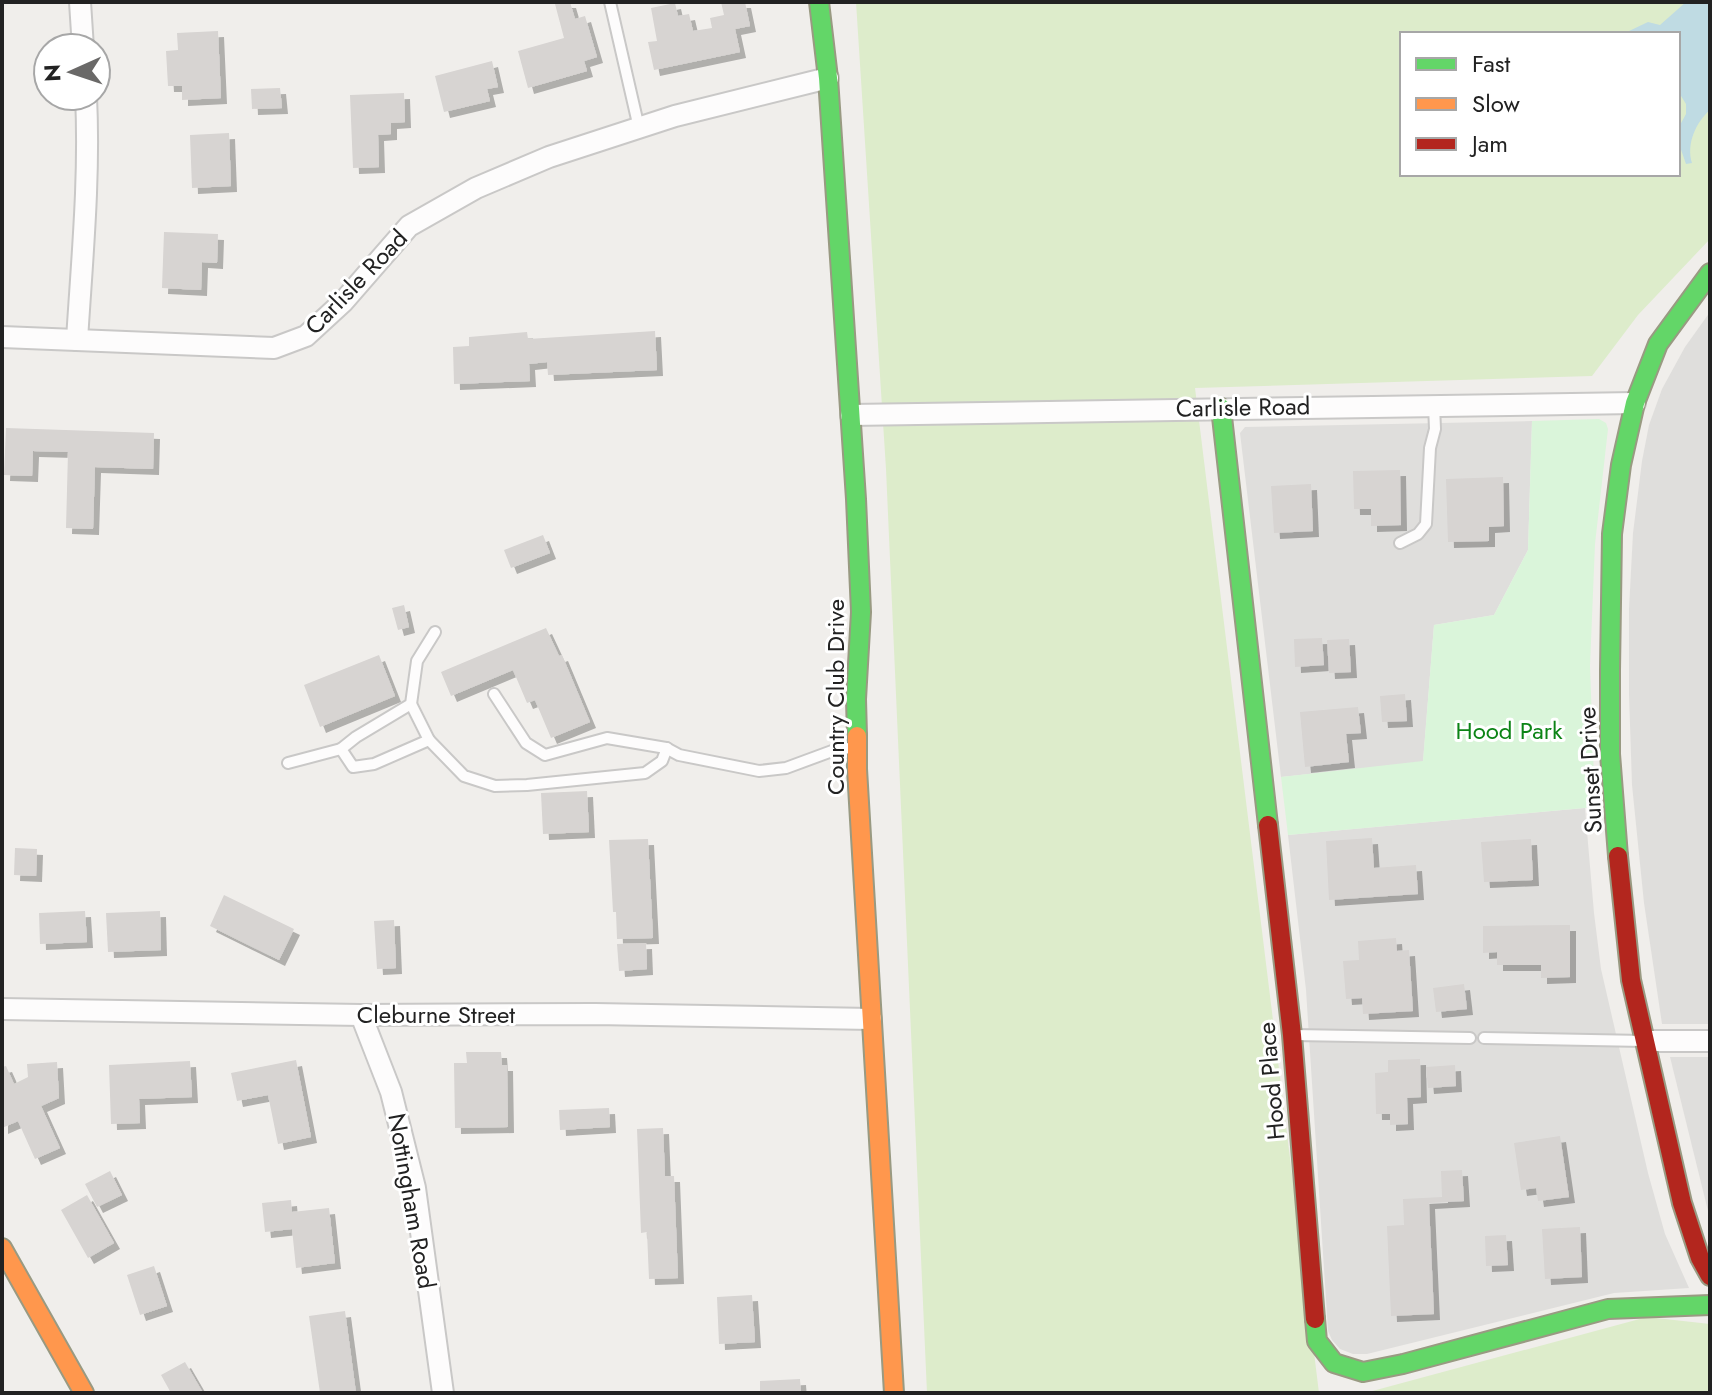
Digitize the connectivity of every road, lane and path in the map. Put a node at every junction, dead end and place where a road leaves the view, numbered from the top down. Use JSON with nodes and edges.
{"nodes":[{"id":1,"x":80,"y":2,"type":"edge"},
{"id":2,"x":610,"y":2,"type":"edge"},
{"id":3,"x":819,"y":2,"type":"edge"},
{"id":4,"x":82,"y":32,"type":"edge"},
{"id":5,"x":828,"y":78,"type":"junction"},
{"id":6,"x":87,"y":112,"type":"edge"},
{"id":7,"x":639,"y":128,"type":"junction"},
{"id":8,"x":1710,"y":273,"type":"edge"},
{"id":9,"x":2,"y":337,"type":"edge"},
{"id":10,"x":77,"y":340,"type":"junction"},
{"id":11,"x":1635,"y":403,"type":"junction"},
{"id":12,"x":1434,"y":405,"type":"junction"},
{"id":13,"x":1221,"y":408,"type":"junction"},
{"id":14,"x":851,"y":415,"type":"junction"},
{"id":15,"x":1400,"y":543,"type":"dead end"},
{"id":16,"x":435,"y":632,"type":"dead end"},
{"id":17,"x":494,"y":694,"type":"dead end"},
{"id":18,"x":411,"y":704,"type":"junction"},
{"id":19,"x":429,"y":740,"type":"junction"},
{"id":20,"x":857,"y":746,"type":"junction"},
{"id":21,"x":667,"y":748,"type":"junction"},
{"id":22,"x":341,"y":749,"type":"junction"},
{"id":23,"x":288,"y":763,"type":"dead end"},
{"id":24,"x":2,"y":1009,"type":"edge"},
{"id":25,"x":361,"y":1015,"type":"junction"},
{"id":26,"x":871,"y":1019,"type":"junction"},
{"id":27,"x":1292,"y":1035,"type":"junction"},
{"id":28,"x":1470,"y":1038,"type":"dead end"},
{"id":29,"x":1484,"y":1038,"type":"dead end"},
{"id":30,"x":1646,"y":1041,"type":"junction"},
{"id":31,"x":1710,"y":1041,"type":"edge"},
{"id":32,"x":2,"y":1248,"type":"edge"},
{"id":33,"x":1710,"y":1276,"type":"edge"},
{"id":34,"x":1710,"y":1305,"type":"edge"},
{"id":35,"x":84,"y":1393,"type":"edge"},
{"id":36,"x":443,"y":1393,"type":"edge"},
{"id":37,"x":894,"y":1393,"type":"edge"}],
"edges":[{"from":1,"to":4,"type":"street"},
{"from":2,"to":7,"type":"lane"},
{"from":3,"to":5,"type":"street","name":"Country Club Drive"},
{"from":5,"to":7,"type":"street","name":"Carlisle Road"},
{"from":5,"to":14,"type":"street","name":"Country Club Drive"},
{"from":6,"to":10,"type":"street"},
{"from":7,"to":10,"type":"street","name":"Carlisle Road"},
{"from":8,"to":11,"type":"street","name":"Sunset Drive"},
{"from":9,"to":10,"type":"street","name":"Carlisle Road"},
{"from":11,"to":12,"type":"street","name":"Carlisle Road"},
{"from":11,"to":30,"type":"street","name":"Sunset Drive"},
{"from":12,"to":13,"type":"street","name":"Carlisle Road"},
{"from":12,"to":15,"type":"lane"},
{"from":13,"to":14,"type":"street","name":"Carlisle Road"},
{"from":13,"to":27,"type":"street","name":"Hood Place"},
{"from":14,"to":20,"type":"street","name":"Country Club Drive"},
{"from":16,"to":18,"type":"lane"},
{"from":17,"to":21,"type":"lane"},
{"from":18,"to":19,"type":"lane"},
{"from":18,"to":22,"type":"lane"},
{"from":19,"to":21,"type":"lane"},
{"from":19,"to":22,"type":"lane"},
{"from":20,"to":21,"type":"lane"},
{"from":20,"to":26,"type":"street","name":"Country Club Drive"},
{"from":22,"to":23,"type":"lane"},
{"from":24,"to":25,"type":"street","name":"Cleburne Street"},
{"from":25,"to":26,"type":"street","name":"Cleburne Street"},
{"from":25,"to":36,"type":"street","name":"Nottingham Road"},
{"from":26,"to":37,"type":"street","name":"Country Club Drive"},
{"from":27,"to":28,"type":"lane"},
{"from":27,"to":34,"type":"street","name":"Hood Place"},
{"from":29,"to":30,"type":"lane"},
{"from":30,"to":31,"type":"street"},
{"from":30,"to":33,"type":"street","name":"Sunset Drive"},
{"from":32,"to":35,"type":"street"}]}
